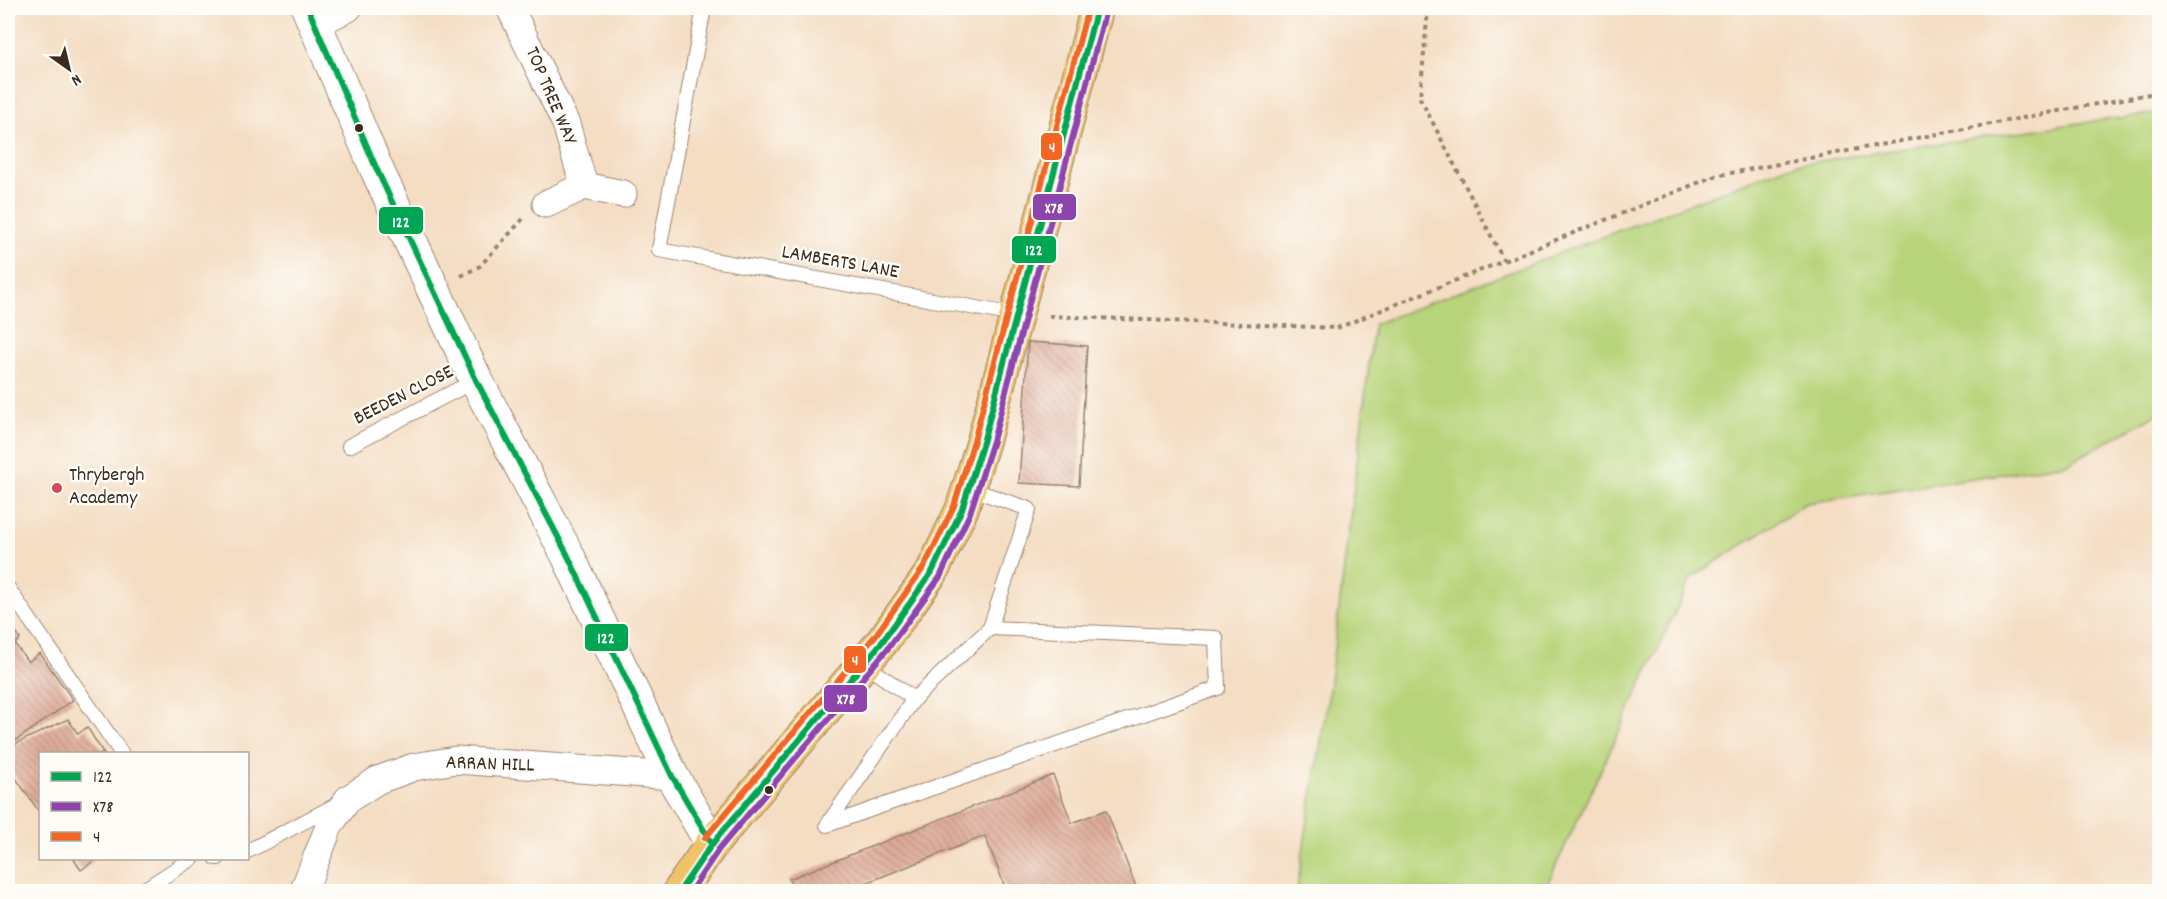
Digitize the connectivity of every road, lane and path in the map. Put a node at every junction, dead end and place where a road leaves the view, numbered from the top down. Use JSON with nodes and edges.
{"nodes":[{"id":1,"x":348,"y":8,"type":"edge"},
{"id":2,"x":510,"y":8,"type":"edge"},
{"id":3,"x":704,"y":8,"type":"edge"},
{"id":4,"x":1097,"y":8,"type":"edge"},
{"id":5,"x":1428,"y":8,"type":"edge"},
{"id":6,"x":312,"y":16,"type":"edge"},
{"id":7,"x":2160,"y":92,"type":"edge"},
{"id":8,"x":584,"y":186,"type":"junction"},
{"id":9,"x":623,"y":194,"type":"dead end"},
{"id":10,"x":546,"y":204,"type":"joint"},
{"id":11,"x":1504,"y":261,"type":"junction"},
{"id":12,"x":433,"y":289,"type":"junction"},
{"id":13,"x":1015,"y":315,"type":"junction"},
{"id":14,"x":476,"y":380,"type":"junction"},
{"id":15,"x":349,"y":446,"type":"dead end"},
{"id":16,"x":968,"y":488,"type":"junction"},
{"id":17,"x":8,"y":588,"type":"edge"},
{"id":18,"x":990,"y":628,"type":"junction"},
{"id":19,"x":864,"y":664,"type":"junction"},
{"id":20,"x":914,"y":699,"type":"junction"},
{"id":21,"x":121,"y":752,"type":"edge"},
{"id":22,"x":672,"y":776,"type":"junction"},
{"id":23,"x":348,"y":799,"type":"junction"},
{"id":24,"x":712,"y":844,"type":"junction"},
{"id":25,"x":249,"y":850,"type":"edge"},
{"id":26,"x":190,"y":860,"type":"edge"},
{"id":27,"x":140,"y":891,"type":"edge"},
{"id":28,"x":303,"y":891,"type":"edge"},
{"id":29,"x":679,"y":891,"type":"edge"}],
"edges":[{"from":1,"to":6,"type":"street"},
{"from":2,"to":8,"type":"street","name":"TOP TREE WAY"},
{"from":3,"to":13,"type":"lane","name":"LAMBERTS LANE"},
{"from":4,"to":13,"type":"main road"},
{"from":5,"to":11,"type":"path"},
{"from":6,"to":12,"type":"street"},
{"from":7,"to":11,"type":"path"},
{"from":8,"to":9,"type":"street"},
{"from":8,"to":10,"type":"street"},
{"from":10,"to":12,"type":"path"},
{"from":11,"to":13,"type":"path"},
{"from":12,"to":14,"type":"street"},
{"from":13,"to":16,"type":"main road"},
{"from":14,"to":15,"type":"lane","name":"BEEDEN CLOSE"},
{"from":14,"to":22,"type":"street"},
{"from":16,"to":18,"type":"lane"},
{"from":16,"to":19,"type":"main road"},
{"from":17,"to":21,"type":"lane"},
{"from":18,"to":20,"type":"lane"},
{"from":18,"to":20,"type":"lane"},
{"from":19,"to":20,"type":"lane"},
{"from":19,"to":24,"type":"main road"},
{"from":22,"to":23,"type":"street","name":"ARRAN HILL"},
{"from":22,"to":24,"type":"street"},
{"from":23,"to":25,"type":"lane"},
{"from":23,"to":28,"type":"street","name":"ARRAN HILL"},
{"from":24,"to":29,"type":"main road"},
{"from":26,"to":27,"type":"lane"}]}
